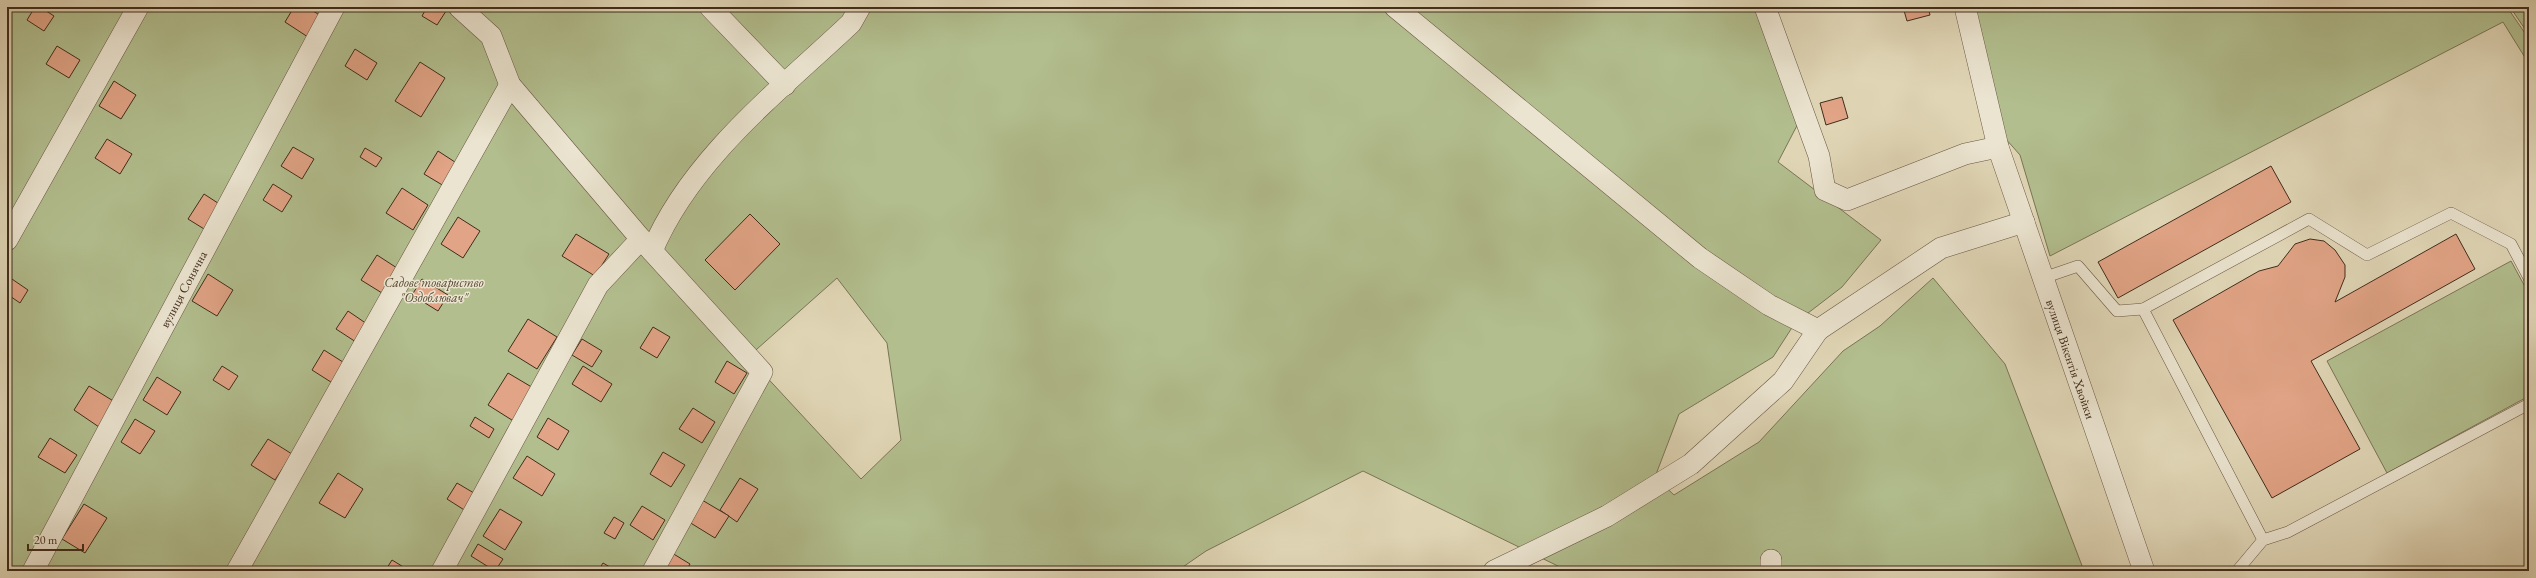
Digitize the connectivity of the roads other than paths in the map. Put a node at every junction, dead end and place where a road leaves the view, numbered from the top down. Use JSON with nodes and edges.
{"nodes":[{"id":1,"x":138,"y":7,"type":"edge"},
{"id":2,"x":334,"y":7,"type":"edge"},
{"id":3,"x":459,"y":7,"type":"edge"},
{"id":4,"x":710,"y":7,"type":"edge"},
{"id":5,"x":860,"y":7,"type":"edge"},
{"id":6,"x":1395,"y":7,"type":"edge"},
{"id":7,"x":1765,"y":7,"type":"edge"},
{"id":8,"x":1965,"y":7,"type":"edge"},
{"id":9,"x":510,"y":84,"type":"junction"},
{"id":10,"x":785,"y":85,"type":"junction"},
{"id":11,"x":1998,"y":147,"type":"junction"},
{"id":12,"x":2024,"y":222,"type":"junction"},
{"id":13,"x":7,"y":240,"type":"edge"},
{"id":14,"x":647,"y":245,"type":"junction"},
{"id":15,"x":2043,"y":278,"type":"junction"},
{"id":16,"x":2529,"y":278,"type":"edge"},
{"id":17,"x":2143,"y":309,"type":"junction"},
{"id":18,"x":1818,"y":330,"type":"junction"},
{"id":19,"x":2529,"y":404,"type":"edge"},
{"id":20,"x":2263,"y":540,"type":"junction"},
{"id":21,"x":33,"y":571,"type":"edge"},
{"id":22,"x":237,"y":571,"type":"edge"},
{"id":23,"x":442,"y":571,"type":"edge"},
{"id":24,"x":653,"y":571,"type":"edge"},
{"id":25,"x":1494,"y":571,"type":"edge"},
{"id":26,"x":2144,"y":571,"type":"edge"},
{"id":27,"x":2236,"y":571,"type":"edge"}],
"edges":[{"from":1,"to":13,"type":"street"},
{"from":2,"to":21,"type":"street","name":"вулиця Сонячна"},
{"from":3,"to":9,"type":"street"},
{"from":4,"to":10,"type":"street"},
{"from":5,"to":10,"type":"street"},
{"from":6,"to":18,"type":"street"},
{"from":7,"to":11,"type":"street"},
{"from":8,"to":11,"type":"street","name":"вулиця Вікентія Хвойки"},
{"from":9,"to":14,"type":"street"},
{"from":9,"to":22,"type":"street"},
{"from":10,"to":14,"type":"street"},
{"from":11,"to":12,"type":"street","name":"вулиця Вікентія Хвойки"},
{"from":12,"to":15,"type":"street","name":"вулиця Вікентія Хвойки"},
{"from":12,"to":18,"type":"street"},
{"from":14,"to":23,"type":"street"},
{"from":14,"to":24,"type":"street"},
{"from":15,"to":17,"type":"lane"},
{"from":15,"to":26,"type":"street","name":"вулиця Вікентія Хвойки"},
{"from":16,"to":17,"type":"lane"},
{"from":17,"to":20,"type":"lane"},
{"from":18,"to":25,"type":"street"},
{"from":19,"to":20,"type":"lane"},
{"from":20,"to":27,"type":"lane"}]}
